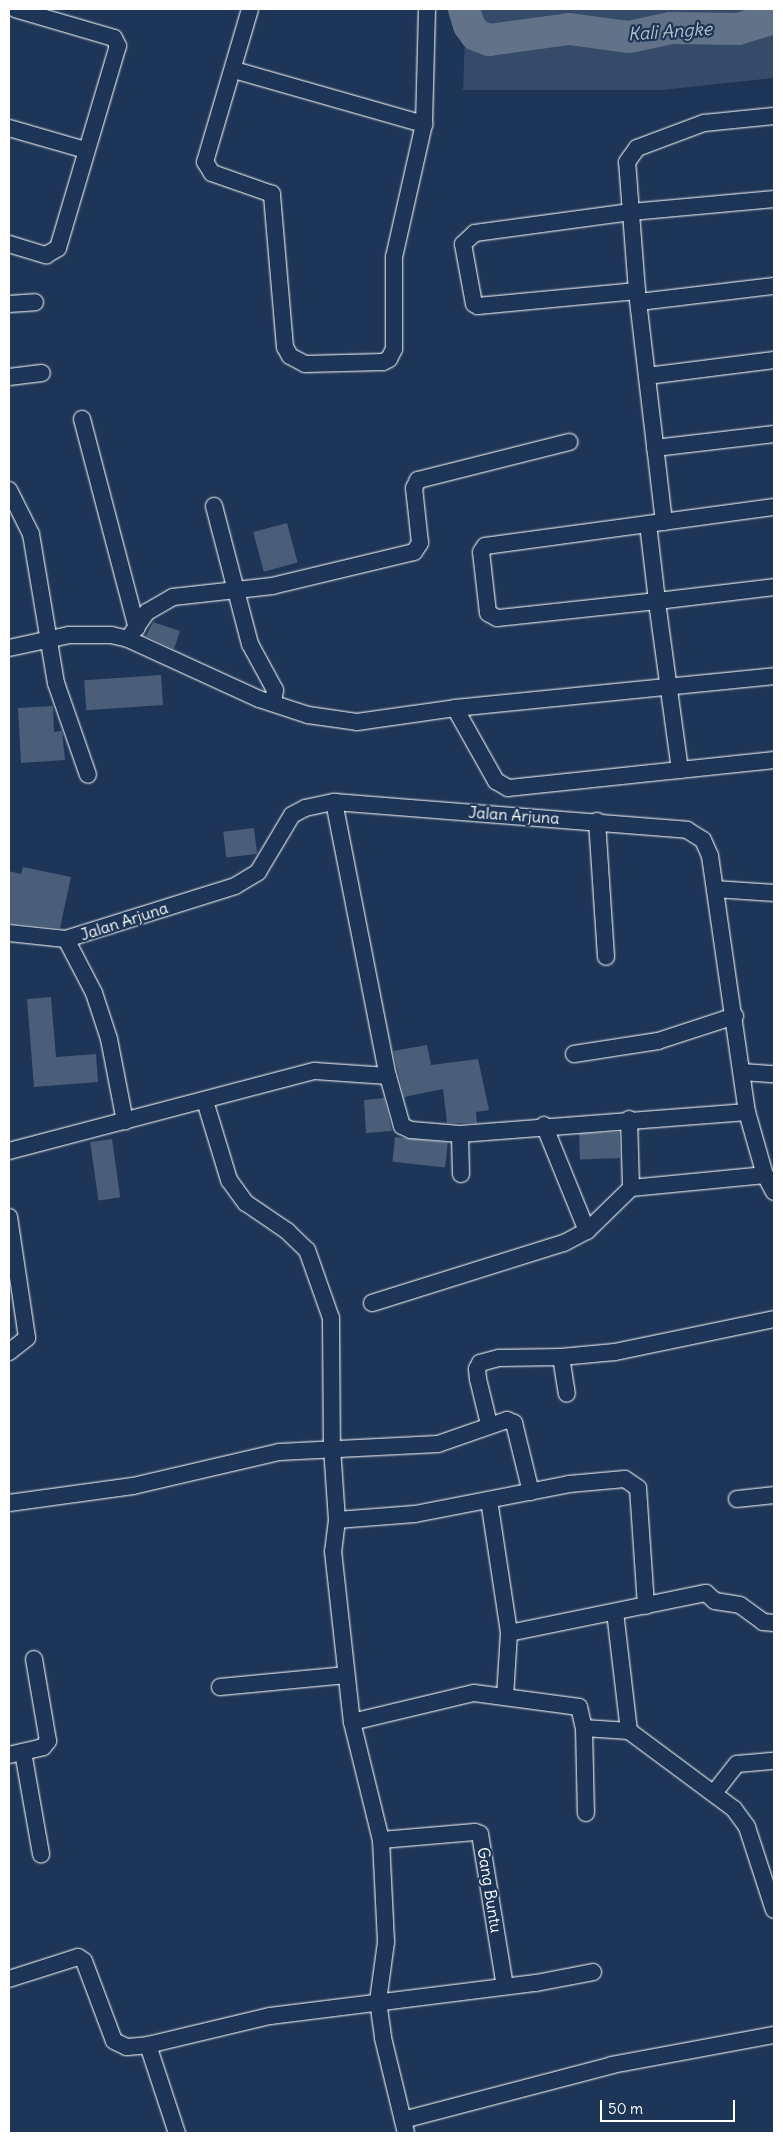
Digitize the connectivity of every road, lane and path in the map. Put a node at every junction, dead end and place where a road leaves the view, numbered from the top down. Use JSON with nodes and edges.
{"nodes":[{"id":1,"x":14,"y":9,"type":"edge"},
{"id":2,"x":250,"y":9,"type":"edge"},
{"id":3,"x":427,"y":9,"type":"edge"},
{"id":4,"x":234,"y":70,"type":"junction"},
{"id":5,"x":774,"y":116,"type":"edge"},
{"id":6,"x":424,"y":124,"type":"junction"},
{"id":7,"x":9,"y":128,"type":"edge"},
{"id":8,"x":85,"y":150,"type":"junction"},
{"id":9,"x":774,"y":199,"type":"edge"},
{"id":10,"x":631,"y":212,"type":"junction"},
{"id":11,"x":9,"y":244,"type":"edge"},
{"id":12,"x":774,"y":286,"type":"edge"},
{"id":13,"x":638,"y":296,"type":"junction"},
{"id":14,"x":35,"y":302,"type":"dead end"},
{"id":15,"x":9,"y":304,"type":"edge"},
{"id":16,"x":774,"y":360,"type":"edge"},
{"id":17,"x":42,"y":373,"type":"dead end"},
{"id":18,"x":647,"y":376,"type":"junction"},
{"id":19,"x":9,"y":377,"type":"edge"},
{"id":20,"x":82,"y":419,"type":"dead end"},
{"id":21,"x":774,"y":434,"type":"edge"},
{"id":22,"x":569,"y":442,"type":"dead end"},
{"id":23,"x":655,"y":448,"type":"junction"},
{"id":24,"x":9,"y":490,"type":"edge"},
{"id":25,"x":214,"y":506,"type":"dead end"},
{"id":26,"x":774,"y":507,"type":"edge"},
{"id":27,"x":656,"y":523,"type":"junction"},
{"id":28,"x":774,"y":588,"type":"edge"},
{"id":29,"x":238,"y":591,"type":"junction"},
{"id":30,"x":657,"y":601,"type":"junction"},
{"id":31,"x":132,"y":634,"type":"junction"},
{"id":32,"x":46,"y":638,"type":"junction"},
{"id":33,"x":9,"y":648,"type":"edge"},
{"id":34,"x":774,"y":676,"type":"edge"},
{"id":35,"x":668,"y":685,"type":"junction"},
{"id":36,"x":272,"y":703,"type":"junction"},
{"id":37,"x":455,"y":708,"type":"junction"},
{"id":38,"x":774,"y":760,"type":"edge"},
{"id":39,"x":680,"y":770,"type":"junction"},
{"id":40,"x":88,"y":775,"type":"dead end"},
{"id":41,"x":334,"y":802,"type":"junction"},
{"id":42,"x":598,"y":821,"type":"junction"},
{"id":43,"x":715,"y":889,"type":"junction"},
{"id":44,"x":774,"y":893,"type":"edge"},
{"id":45,"x":9,"y":933,"type":"edge"},
{"id":46,"x":66,"y":939,"type":"junction"},
{"id":47,"x":606,"y":957,"type":"dead end"},
{"id":48,"x":735,"y":1016,"type":"junction"},
{"id":49,"x":574,"y":1054,"type":"dead end"},
{"id":50,"x":742,"y":1072,"type":"junction"},
{"id":51,"x":774,"y":1074,"type":"edge"},
{"id":52,"x":388,"y":1076,"type":"junction"},
{"id":53,"x":205,"y":1101,"type":"junction"},
{"id":54,"x":747,"y":1112,"type":"junction"},
{"id":55,"x":629,"y":1119,"type":"junction"},
{"id":56,"x":124,"y":1121,"type":"junction"},
{"id":57,"x":544,"y":1125,"type":"junction"},
{"id":58,"x":460,"y":1134,"type":"junction"},
{"id":59,"x":9,"y":1151,"type":"edge"},
{"id":60,"x":461,"y":1174,"type":"dead end"},
{"id":61,"x":765,"y":1176,"type":"junction"},
{"id":62,"x":631,"y":1188,"type":"junction"},
{"id":63,"x":774,"y":1192,"type":"edge"},
{"id":64,"x":9,"y":1217,"type":"edge"},
{"id":65,"x":587,"y":1231,"type":"junction"},
{"id":66,"x":372,"y":1303,"type":"dead end"},
{"id":67,"x":774,"y":1320,"type":"edge"},
{"id":68,"x":9,"y":1352,"type":"edge"},
{"id":69,"x":561,"y":1357,"type":"junction"},
{"id":70,"x":567,"y":1394,"type":"dead end"},
{"id":71,"x":489,"y":1424,"type":"junction"},
{"id":72,"x":332,"y":1447,"type":"junction"},
{"id":73,"x":531,"y":1492,"type":"junction"},
{"id":74,"x":774,"y":1495,"type":"edge"},
{"id":75,"x":737,"y":1499,"type":"dead end"},
{"id":76,"x":489,"y":1500,"type":"junction"},
{"id":77,"x":9,"y":1503,"type":"edge"},
{"id":78,"x":336,"y":1520,"type":"junction"},
{"id":79,"x":646,"y":1606,"type":"junction"},
{"id":80,"x":615,"y":1612,"type":"junction"},
{"id":81,"x":774,"y":1623,"type":"edge"},
{"id":82,"x":508,"y":1633,"type":"junction"},
{"id":83,"x":34,"y":1659,"type":"dead end"},
{"id":84,"x":346,"y":1675,"type":"junction"},
{"id":85,"x":220,"y":1687,"type":"dead end"},
{"id":86,"x":505,"y":1696,"type":"junction"},
{"id":87,"x":352,"y":1722,"type":"junction"},
{"id":88,"x":584,"y":1728,"type":"junction"},
{"id":89,"x":628,"y":1731,"type":"junction"},
{"id":90,"x":16,"y":1754,"type":"edge"},
{"id":91,"x":774,"y":1761,"type":"edge"},
{"id":92,"x":714,"y":1793,"type":"junction"},
{"id":93,"x":586,"y":1813,"type":"dead end"},
{"id":94,"x":381,"y":1840,"type":"junction"},
{"id":95,"x":41,"y":1854,"type":"dead end"},
{"id":96,"x":774,"y":1910,"type":"edge"},
{"id":97,"x":593,"y":1972,"type":"dead end"},
{"id":98,"x":9,"y":1979,"type":"edge"},
{"id":99,"x":505,"y":1986,"type":"junction"},
{"id":100,"x":378,"y":2002,"type":"junction"},
{"id":101,"x":774,"y":2035,"type":"edge"},
{"id":102,"x":148,"y":2045,"type":"junction"},
{"id":103,"x":404,"y":2127,"type":"edge"},
{"id":104,"x":176,"y":2133,"type":"edge"}],
"edges":[{"from":1,"to":8,"type":"street"},
{"from":2,"to":4,"type":"street"},
{"from":3,"to":6,"type":"street"},
{"from":4,"to":6,"type":"street"},
{"from":4,"to":6,"type":"street"},
{"from":5,"to":10,"type":"street"},
{"from":7,"to":8,"type":"street"},
{"from":8,"to":11,"type":"street"},
{"from":9,"to":10,"type":"street"},
{"from":10,"to":13,"type":"street"},
{"from":10,"to":13,"type":"street"},
{"from":12,"to":13,"type":"street"},
{"from":13,"to":18,"type":"street"},
{"from":14,"to":15,"type":"street"},
{"from":16,"to":18,"type":"street"},
{"from":17,"to":19,"type":"street"},
{"from":18,"to":23,"type":"street"},
{"from":20,"to":31,"type":"street"},
{"from":21,"to":23,"type":"street"},
{"from":22,"to":29,"type":"street"},
{"from":23,"to":27,"type":"street"},
{"from":24,"to":32,"type":"street"},
{"from":25,"to":29,"type":"street"},
{"from":26,"to":27,"type":"street"},
{"from":27,"to":30,"type":"street"},
{"from":27,"to":30,"type":"street"},
{"from":28,"to":30,"type":"street"},
{"from":29,"to":31,"type":"street"},
{"from":29,"to":36,"type":"street"},
{"from":30,"to":35,"type":"street"},
{"from":31,"to":32,"type":"street"},
{"from":31,"to":36,"type":"street"},
{"from":32,"to":33,"type":"street"},
{"from":32,"to":40,"type":"street"},
{"from":34,"to":35,"type":"street"},
{"from":35,"to":37,"type":"street"},
{"from":35,"to":39,"type":"street"},
{"from":36,"to":37,"type":"street"},
{"from":37,"to":39,"type":"street"},
{"from":38,"to":39,"type":"street"},
{"from":41,"to":42,"type":"street","name":"Jalan Arjuna"},
{"from":41,"to":46,"type":"street","name":"Jalan Arjuna"},
{"from":41,"to":52,"type":"street"},
{"from":42,"to":43,"type":"street","name":"Jalan Arjuna"},
{"from":42,"to":47,"type":"street"},
{"from":43,"to":44,"type":"street"},
{"from":43,"to":48,"type":"street","name":"Jalan Arjuna"},
{"from":45,"to":46,"type":"street","name":"Jalan Arjuna"},
{"from":46,"to":56,"type":"street"},
{"from":48,"to":49,"type":"street"},
{"from":48,"to":50,"type":"street","name":"Jalan Arjuna"},
{"from":50,"to":51,"type":"street"},
{"from":50,"to":54,"type":"street","name":"Jalan Arjuna"},
{"from":52,"to":53,"type":"street"},
{"from":52,"to":58,"type":"street"},
{"from":53,"to":56,"type":"street"},
{"from":53,"to":72,"type":"street"},
{"from":54,"to":55,"type":"street"},
{"from":54,"to":61,"type":"street","name":"Jalan Arjuna"},
{"from":55,"to":57,"type":"street"},
{"from":55,"to":62,"type":"street"},
{"from":56,"to":59,"type":"street"},
{"from":57,"to":58,"type":"street"},
{"from":57,"to":65,"type":"street"},
{"from":58,"to":60,"type":"street"},
{"from":61,"to":62,"type":"street"},
{"from":61,"to":63,"type":"street","name":"Jalan Arjuna"},
{"from":62,"to":65,"type":"street"},
{"from":64,"to":68,"type":"street"},
{"from":65,"to":66,"type":"street"},
{"from":67,"to":69,"type":"street"},
{"from":69,"to":70,"type":"street"},
{"from":69,"to":71,"type":"street"},
{"from":71,"to":72,"type":"street"},
{"from":71,"to":73,"type":"street"},
{"from":72,"to":77,"type":"street"},
{"from":72,"to":78,"type":"street"},
{"from":73,"to":76,"type":"street"},
{"from":73,"to":79,"type":"street"},
{"from":74,"to":75,"type":"street"},
{"from":76,"to":78,"type":"street"},
{"from":76,"to":82,"type":"street"},
{"from":78,"to":84,"type":"street"},
{"from":79,"to":80,"type":"street"},
{"from":79,"to":81,"type":"street"},
{"from":80,"to":82,"type":"street"},
{"from":80,"to":89,"type":"street"},
{"from":82,"to":86,"type":"street"},
{"from":83,"to":90,"type":"street"},
{"from":84,"to":85,"type":"street"},
{"from":84,"to":87,"type":"street"},
{"from":86,"to":87,"type":"street"},
{"from":86,"to":88,"type":"street"},
{"from":87,"to":94,"type":"street"},
{"from":88,"to":89,"type":"street"},
{"from":88,"to":93,"type":"street"},
{"from":89,"to":92,"type":"street"},
{"from":90,"to":95,"type":"street"},
{"from":91,"to":92,"type":"street"},
{"from":92,"to":96,"type":"street"},
{"from":94,"to":99,"type":"street","name":"Gang Buntu"},
{"from":94,"to":100,"type":"street"},
{"from":97,"to":99,"type":"street"},
{"from":98,"to":102,"type":"street"},
{"from":99,"to":100,"type":"street"},
{"from":100,"to":102,"type":"street"},
{"from":100,"to":103,"type":"street"},
{"from":101,"to":103,"type":"street"},
{"from":102,"to":104,"type":"street"}]}
